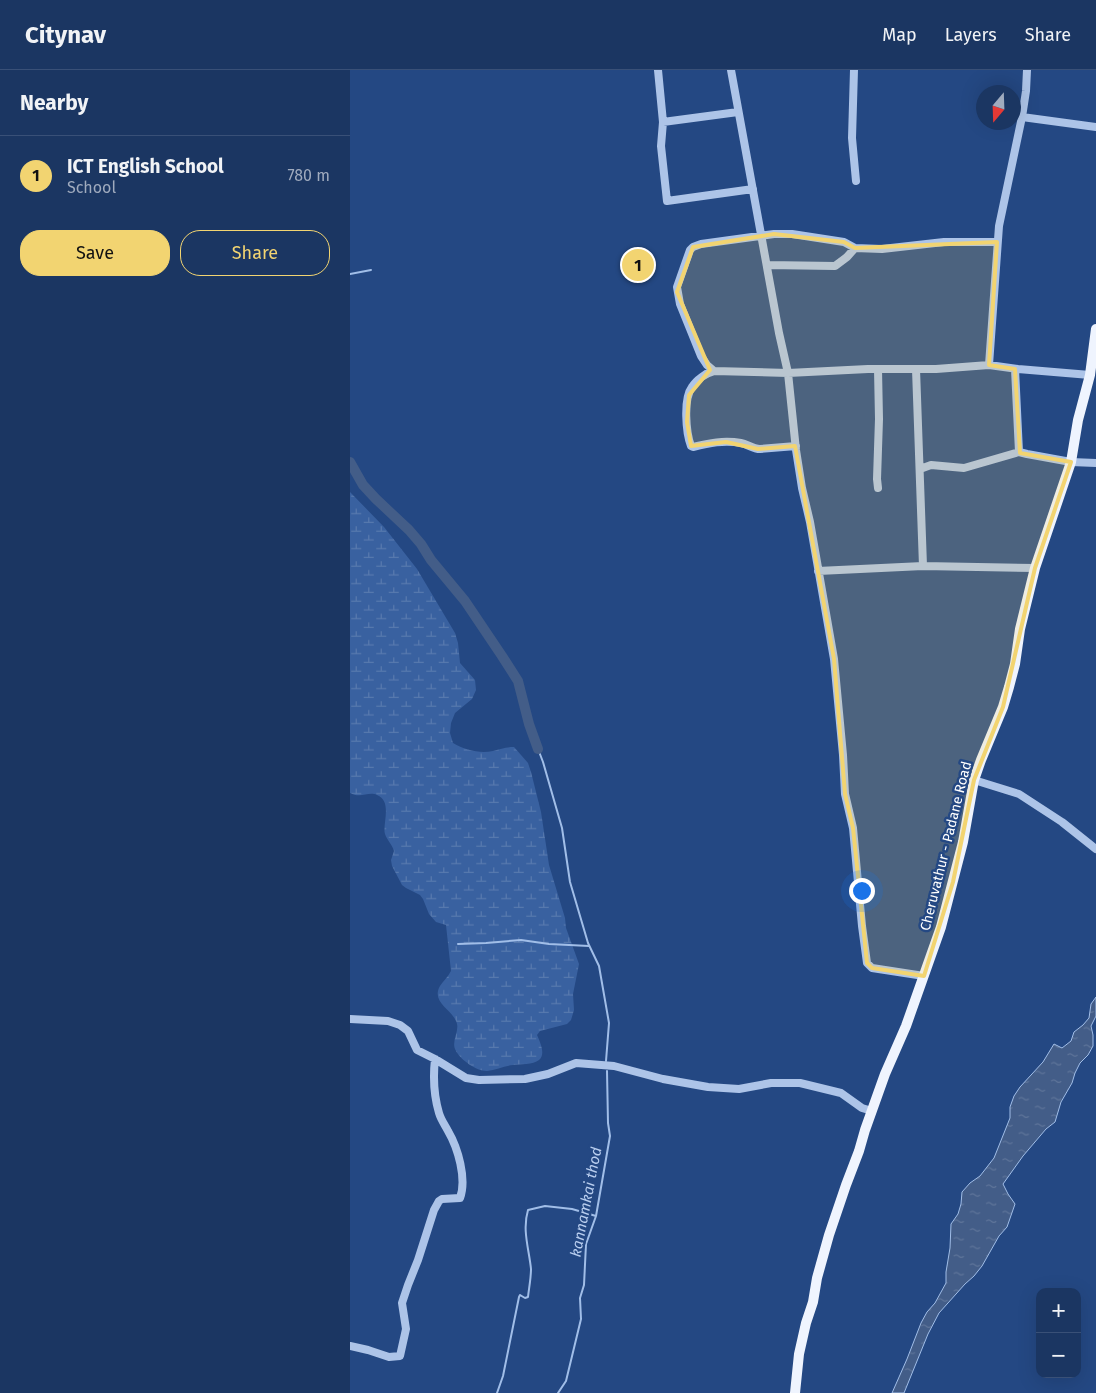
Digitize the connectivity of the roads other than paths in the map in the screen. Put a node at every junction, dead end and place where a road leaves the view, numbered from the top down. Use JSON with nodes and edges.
{"nodes":[{"id":1,"x":658,"y":70,"type":"edge"},
{"id":2,"x":731,"y":70,"type":"edge"},
{"id":3,"x":854,"y":70,"type":"edge"},
{"id":4,"x":1027,"y":70,"type":"edge"},
{"id":5,"x":738,"y":112,"type":"junction"},
{"id":6,"x":1022,"y":117,"type":"junction"},
{"id":7,"x":664,"y":122,"type":"junction"},
{"id":8,"x":1096,"y":127,"type":"edge"},
{"id":9,"x":856,"y":181,"type":"dead end"},
{"id":10,"x":753,"y":189,"type":"junction"},
{"id":11,"x":762,"y":236,"type":"junction"},
{"id":12,"x":997,"y":242,"type":"junction"},
{"id":13,"x":855,"y":248,"type":"junction"},
{"id":14,"x":767,"y":265,"type":"junction"},
{"id":15,"x":1096,"y":328,"type":"edge"},
{"id":16,"x":989,"y":365,"type":"junction"},
{"id":17,"x":878,"y":369,"type":"junction"},
{"id":18,"x":916,"y":369,"type":"junction"},
{"id":19,"x":1015,"y":369,"type":"junction"},
{"id":20,"x":714,"y":371,"type":"junction"},
{"id":21,"x":788,"y":373,"type":"junction"},
{"id":22,"x":1090,"y":375,"type":"junction"},
{"id":23,"x":796,"y":446,"type":"junction"},
{"id":24,"x":1020,"y":452,"type":"junction"},
{"id":25,"x":1071,"y":462,"type":"junction"},
{"id":26,"x":1096,"y":463,"type":"edge"},
{"id":27,"x":920,"y":469,"type":"junction"},
{"id":28,"x":878,"y":488,"type":"dead end"},
{"id":29,"x":923,"y":566,"type":"junction"},
{"id":30,"x":1035,"y":568,"type":"junction"},
{"id":31,"x":818,"y":571,"type":"junction"},
{"id":32,"x":974,"y":780,"type":"junction"},
{"id":33,"x":1096,"y":849,"type":"edge"},
{"id":34,"x":924,"y":976,"type":"junction"},
{"id":35,"x":350,"y":1019,"type":"edge"},
{"id":36,"x":435,"y":1059,"type":"junction"},
{"id":37,"x":872,"y":1111,"type":"junction"},
{"id":38,"x":350,"y":1346,"type":"edge"},
{"id":39,"x":795,"y":1393,"type":"edge"}],
"edges":[{"from":1,"to":7,"type":"street"},
{"from":2,"to":5,"type":"street"},
{"from":3,"to":9,"type":"street"},
{"from":4,"to":6,"type":"street"},
{"from":5,"to":7,"type":"street"},
{"from":5,"to":10,"type":"street"},
{"from":6,"to":8,"type":"street"},
{"from":6,"to":12,"type":"street"},
{"from":7,"to":10,"type":"street"},
{"from":10,"to":11,"type":"street"},
{"from":11,"to":13,"type":"street"},
{"from":11,"to":14,"type":"street"},
{"from":11,"to":20,"type":"street"},
{"from":12,"to":13,"type":"street"},
{"from":12,"to":16,"type":"street"},
{"from":13,"to":14,"type":"street"},
{"from":14,"to":21,"type":"street"},
{"from":15,"to":22,"type":"main road","name":"Cheruvathur - Padane Road"},
{"from":16,"to":18,"type":"street"},
{"from":16,"to":19,"type":"street"},
{"from":17,"to":18,"type":"street"},
{"from":17,"to":21,"type":"street"},
{"from":17,"to":28,"type":"street"},
{"from":18,"to":27,"type":"street"},
{"from":19,"to":22,"type":"street"},
{"from":19,"to":24,"type":"street"},
{"from":20,"to":21,"type":"street"},
{"from":20,"to":23,"type":"street"},
{"from":21,"to":23,"type":"street"},
{"from":22,"to":25,"type":"main road","name":"Cheruvathur - Padane Road"},
{"from":23,"to":31,"type":"street"},
{"from":24,"to":25,"type":"street"},
{"from":24,"to":27,"type":"street"},
{"from":25,"to":26,"type":"street"},
{"from":25,"to":30,"type":"main road","name":"Cheruvathur - Padane Road"},
{"from":27,"to":29,"type":"street"},
{"from":29,"to":30,"type":"street"},
{"from":29,"to":31,"type":"street"},
{"from":30,"to":32,"type":"main road","name":"Cheruvathur - Padane Road"},
{"from":31,"to":34,"type":"street"},
{"from":32,"to":33,"type":"street"},
{"from":32,"to":34,"type":"main road","name":"Cheruvathur - Padane Road"},
{"from":34,"to":37,"type":"main road","name":"Cheruvathur - Padane Road"},
{"from":35,"to":36,"type":"street"},
{"from":36,"to":37,"type":"street"},
{"from":36,"to":38,"type":"street"},
{"from":37,"to":39,"type":"main road","name":"Cheruvathur - Padane Road"}]}
